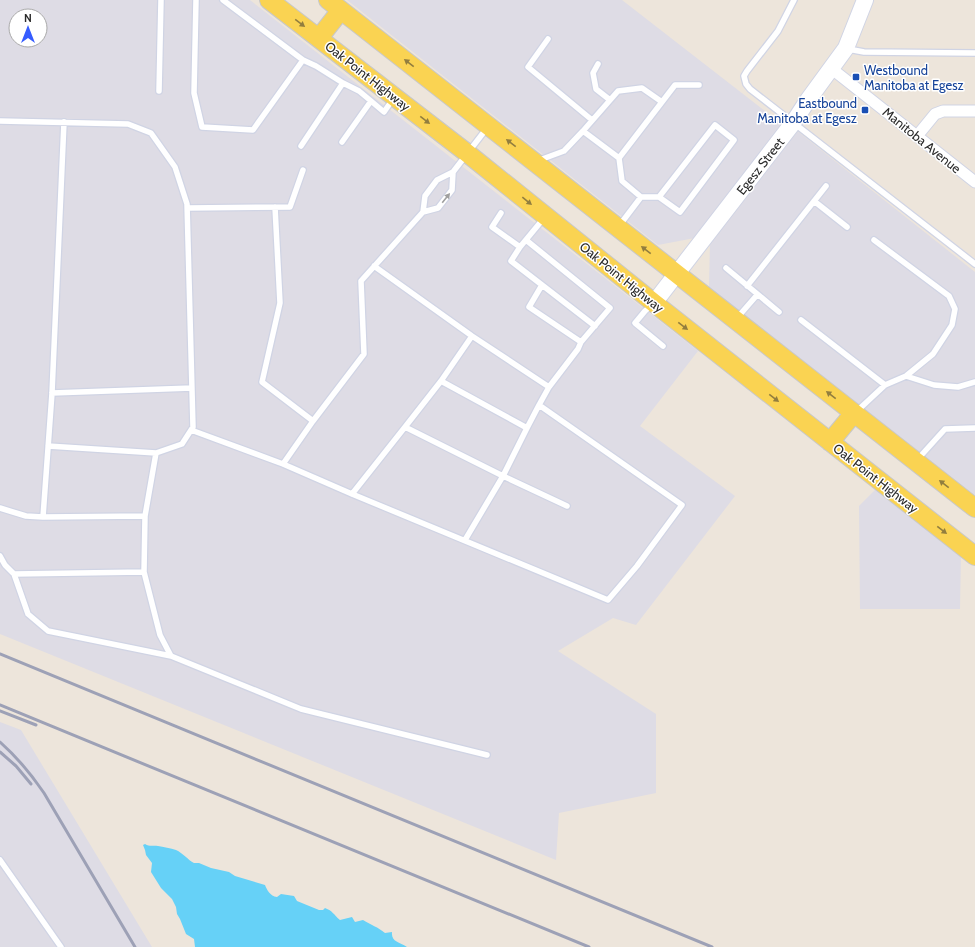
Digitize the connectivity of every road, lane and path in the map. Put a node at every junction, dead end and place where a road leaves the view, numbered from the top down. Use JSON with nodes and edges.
{"nodes":[{"id":1,"x":161,"y":0,"type":"edge"},
{"id":2,"x":196,"y":0,"type":"edge"},
{"id":3,"x":223,"y":0,"type":"edge"},
{"id":4,"x":269,"y":0,"type":"edge"},
{"id":5,"x":794,"y":0,"type":"edge"},
{"id":6,"x":865,"y":0,"type":"edge"},
{"id":7,"x":334,"y":5,"type":"edge"},
{"id":8,"x":319,"y":38,"type":"junction"},
{"id":9,"x":548,"y":39,"type":"dead end"},
{"id":10,"x":846,"y":48,"type":"junction"},
{"id":11,"x":975,"y":53,"type":"edge"},
{"id":12,"x":303,"y":60,"type":"junction"},
{"id":13,"x":598,"y":64,"type":"dead end"},
{"id":14,"x":832,"y":69,"type":"junction"},
{"id":15,"x":343,"y":83,"type":"junction"},
{"id":16,"x":699,"y":85,"type":"dead end"},
{"id":17,"x":159,"y":91,"type":"dead end"},
{"id":18,"x":395,"y":97,"type":"junction"},
{"id":19,"x":610,"y":100,"type":"junction"},
{"id":20,"x":371,"y":101,"type":"junction"},
{"id":21,"x":662,"y":102,"type":"junction"},
{"id":22,"x":975,"y":111,"type":"edge"},
{"id":23,"x":592,"y":120,"type":"junction"},
{"id":24,"x":0,"y":121,"type":"edge"},
{"id":25,"x":64,"y":122,"type":"junction"},
{"id":26,"x":793,"y":123,"type":"junction"},
{"id":27,"x":489,"y":126,"type":"junction"},
{"id":28,"x":583,"y":131,"type":"junction"},
{"id":29,"x":917,"y":136,"type":"junction"},
{"id":30,"x":342,"y":142,"type":"dead end"},
{"id":31,"x":301,"y":146,"type":"dead end"},
{"id":32,"x":467,"y":153,"type":"junction"},
{"id":33,"x":619,"y":158,"type":"junction"},
{"id":34,"x":535,"y":162,"type":"junction"},
{"id":35,"x":303,"y":170,"type":"dead end"},
{"id":36,"x":453,"y":172,"type":"junction"},
{"id":37,"x":975,"y":182,"type":"edge"},
{"id":38,"x":826,"y":186,"type":"dead end"},
{"id":39,"x":641,"y":197,"type":"junction"},
{"id":40,"x":659,"y":197,"type":"junction"},
{"id":41,"x":814,"y":201,"type":"junction"},
{"id":42,"x":275,"y":207,"type":"junction"},
{"id":43,"x":188,"y":208,"type":"junction"},
{"id":44,"x":423,"y":212,"type":"junction"},
{"id":45,"x":501,"y":213,"type":"dead end"},
{"id":46,"x":545,"y":216,"type":"junction"},
{"id":47,"x":847,"y":227,"type":"dead end"},
{"id":48,"x":618,"y":228,"type":"junction"},
{"id":49,"x":526,"y":240,"type":"junction"},
{"id":50,"x":874,"y":240,"type":"dead end"},
{"id":51,"x":520,"y":247,"type":"junction"},
{"id":52,"x":975,"y":264,"type":"edge"},
{"id":53,"x":374,"y":266,"type":"junction"},
{"id":54,"x":726,"y":268,"type":"dead end"},
{"id":55,"x":677,"y":274,"type":"junction"},
{"id":56,"x":542,"y":285,"type":"junction"},
{"id":57,"x":747,"y":286,"type":"junction"},
{"id":58,"x":757,"y":295,"type":"junction"},
{"id":59,"x":654,"y":303,"type":"junction"},
{"id":60,"x":779,"y":312,"type":"dead end"},
{"id":61,"x":735,"y":320,"type":"junction"},
{"id":62,"x":801,"y":320,"type":"dead end"},
{"id":63,"x":595,"y":326,"type":"junction"},
{"id":64,"x":472,"y":336,"type":"junction"},
{"id":65,"x":581,"y":342,"type":"junction"},
{"id":66,"x":664,"y":346,"type":"dead end"},
{"id":67,"x":906,"y":376,"type":"junction"},
{"id":68,"x":441,"y":381,"type":"junction"},
{"id":69,"x":975,"y":382,"type":"edge"},
{"id":70,"x":885,"y":384,"type":"junction"},
{"id":71,"x":549,"y":387,"type":"junction"},
{"id":72,"x":192,"y":388,"type":"junction"},
{"id":73,"x":52,"y":393,"type":"junction"},
{"id":74,"x":539,"y":405,"type":"junction"},
{"id":75,"x":854,"y":413,"type":"junction"},
{"id":76,"x":313,"y":421,"type":"junction"},
{"id":77,"x":405,"y":427,"type":"junction"},
{"id":78,"x":527,"y":428,"type":"junction"},
{"id":79,"x":975,"y":428,"type":"edge"},
{"id":80,"x":191,"y":430,"type":"junction"},
{"id":81,"x":830,"y":442,"type":"junction"},
{"id":82,"x":48,"y":446,"type":"junction"},
{"id":83,"x":156,"y":453,"type":"junction"},
{"id":84,"x":916,"y":462,"type":"junction"},
{"id":85,"x":283,"y":464,"type":"junction"},
{"id":86,"x":503,"y":476,"type":"junction"},
{"id":87,"x":352,"y":494,"type":"junction"},
{"id":88,"x":567,"y":506,"type":"dead end"},
{"id":89,"x":0,"y":508,"type":"edge"},
{"id":90,"x":975,"y":508,"type":"edge"},
{"id":91,"x":145,"y":516,"type":"junction"},
{"id":92,"x":43,"y":517,"type":"junction"},
{"id":93,"x":465,"y":540,"type":"junction"},
{"id":94,"x":0,"y":556,"type":"edge"},
{"id":95,"x":975,"y":556,"type":"edge"},
{"id":96,"x":144,"y":572,"type":"junction"},
{"id":97,"x":14,"y":574,"type":"junction"},
{"id":98,"x":171,"y":656,"type":"junction"},
{"id":99,"x":487,"y":755,"type":"dead end"},
{"id":100,"x":0,"y":860,"type":"edge"},
{"id":101,"x":61,"y":947,"type":"edge"}],
"edges":[{"from":1,"to":17,"type":"lane"},
{"from":2,"to":12,"type":"lane"},
{"from":3,"to":12,"type":"lane"},
{"from":4,"to":8,"type":"main road","name":"Oak Point Highway","one_way":true},
{"from":5,"to":26,"type":"lane"},
{"from":6,"to":10,"type":"street","name":"Egesz Street"},
{"from":7,"to":8,"type":"main road"},
{"from":27,"to":7,"type":"main road","one_way":true},
{"from":8,"to":18,"type":"main road","name":"Oak Point Highway"},
{"from":9,"to":23,"type":"lane"},
{"from":10,"to":11,"type":"lane"},
{"from":10,"to":14,"type":"street","name":"Egesz Street"},
{"from":12,"to":15,"type":"lane"},
{"from":13,"to":19,"type":"lane"},
{"from":14,"to":26,"type":"street","name":"Egesz Street"},
{"from":14,"to":29,"type":"street","name":"Manitoba Avenue"},
{"from":15,"to":20,"type":"lane"},
{"from":15,"to":31,"type":"lane"},
{"from":16,"to":21,"type":"lane"},
{"from":18,"to":20,"type":"lane"},
{"from":18,"to":32,"type":"main road","name":"Oak Point Highway","one_way":true},
{"from":19,"to":21,"type":"lane"},
{"from":19,"to":23,"type":"lane"},
{"from":20,"to":30,"type":"lane"},
{"from":21,"to":33,"type":"lane"},
{"from":22,"to":29,"type":"street"},
{"from":23,"to":28,"type":"lane"},
{"from":24,"to":25,"type":"lane"},
{"from":25,"to":43,"type":"lane"},
{"from":25,"to":73,"type":"lane"},
{"from":26,"to":52,"type":"lane"},
{"from":26,"to":55,"type":"street","name":"Egesz Street"},
{"from":27,"to":32,"type":"lane"},
{"from":34,"to":27,"type":"main road","one_way":true},
{"from":28,"to":33,"type":"lane"},
{"from":28,"to":34,"type":"lane"},
{"from":29,"to":37,"type":"street","name":"Manitoba Avenue"},
{"from":32,"to":36,"type":"lane"},
{"from":32,"to":46,"type":"main road","name":"Oak Point Highway","one_way":true},
{"from":33,"to":39,"type":"lane"},
{"from":34,"to":48,"type":"main road"},
{"from":35,"to":42,"type":"lane"},
{"from":36,"to":44,"type":"lane"},
{"from":44,"to":36,"type":"lane","one_way":true},
{"from":38,"to":41,"type":"lane"},
{"from":39,"to":40,"type":"lane"},
{"from":39,"to":48,"type":"lane"},
{"from":40,"to":40,"type":"lane"},
{"from":41,"to":47,"type":"lane"},
{"from":41,"to":57,"type":"lane"},
{"from":42,"to":43,"type":"lane"},
{"from":42,"to":76,"type":"lane"},
{"from":43,"to":72,"type":"lane"},
{"from":44,"to":53,"type":"lane"},
{"from":45,"to":51,"type":"lane"},
{"from":46,"to":49,"type":"lane"},
{"from":46,"to":59,"type":"main road","name":"Oak Point Highway"},
{"from":55,"to":48,"type":"main road","one_way":true},
{"from":49,"to":51,"type":"lane"},
{"from":49,"to":63,"type":"lane"},
{"from":50,"to":67,"type":"lane"},
{"from":51,"to":56,"type":"lane"},
{"from":53,"to":64,"type":"lane"},
{"from":53,"to":76,"type":"lane"},
{"from":54,"to":57,"type":"lane"},
{"from":55,"to":59,"type":"street","name":"Egesz Street"},
{"from":55,"to":61,"type":"main road"},
{"from":56,"to":63,"type":"lane"},
{"from":56,"to":65,"type":"lane"},
{"from":57,"to":58,"type":"lane"},
{"from":58,"to":60,"type":"lane"},
{"from":58,"to":61,"type":"lane"},
{"from":59,"to":66,"type":"lane"},
{"from":59,"to":81,"type":"main road","name":"Oak Point Highway","one_way":true},
{"from":75,"to":61,"type":"main road","one_way":true},
{"from":62,"to":70,"type":"lane"},
{"from":63,"to":65,"type":"lane"},
{"from":64,"to":68,"type":"lane"},
{"from":64,"to":71,"type":"lane"},
{"from":65,"to":71,"type":"lane"},
{"from":67,"to":69,"type":"lane"},
{"from":67,"to":70,"type":"lane"},
{"from":68,"to":77,"type":"lane"},
{"from":68,"to":78,"type":"lane"},
{"from":70,"to":75,"type":"lane"},
{"from":71,"to":74,"type":"lane"},
{"from":72,"to":73,"type":"lane"},
{"from":72,"to":80,"type":"lane"},
{"from":73,"to":82,"type":"lane"},
{"from":74,"to":78,"type":"lane"},
{"from":74,"to":93,"type":"lane"},
{"from":75,"to":81,"type":"main road"},
{"from":75,"to":84,"type":"main road"},
{"from":76,"to":85,"type":"lane"},
{"from":77,"to":86,"type":"lane"},
{"from":77,"to":87,"type":"lane"},
{"from":78,"to":86,"type":"lane"},
{"from":79,"to":84,"type":"lane"},
{"from":80,"to":83,"type":"lane"},
{"from":80,"to":85,"type":"lane"},
{"from":81,"to":95,"type":"main road","name":"Oak Point Highway","one_way":true},
{"from":82,"to":83,"type":"lane"},
{"from":82,"to":92,"type":"lane"},
{"from":83,"to":91,"type":"lane"},
{"from":90,"to":84,"type":"main road","one_way":true},
{"from":85,"to":87,"type":"lane"},
{"from":86,"to":88,"type":"lane"},
{"from":86,"to":93,"type":"lane"},
{"from":87,"to":93,"type":"lane"},
{"from":89,"to":92,"type":"lane"},
{"from":91,"to":92,"type":"lane"},
{"from":91,"to":96,"type":"lane"},
{"from":94,"to":97,"type":"lane"},
{"from":96,"to":97,"type":"lane"},
{"from":96,"to":98,"type":"lane"},
{"from":97,"to":98,"type":"lane"},
{"from":98,"to":99,"type":"lane"},
{"from":100,"to":101,"type":"lane"}]}
